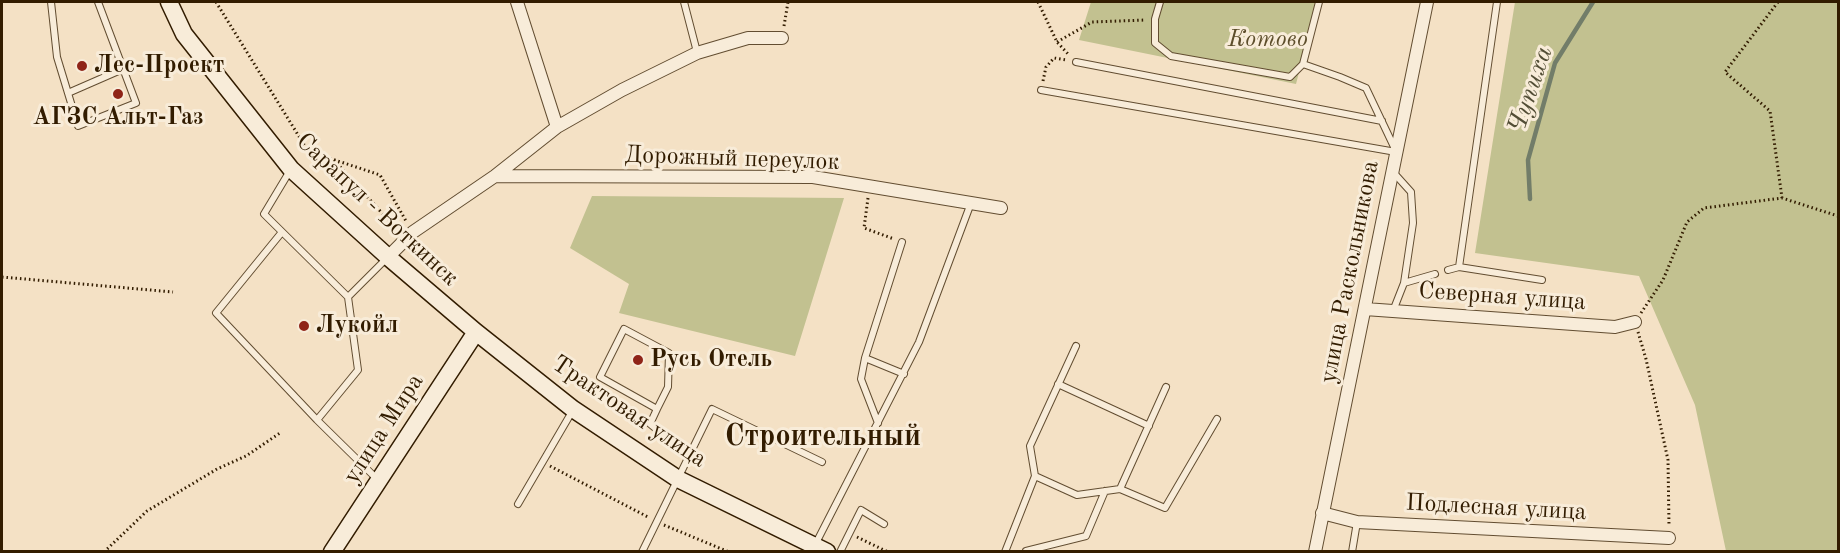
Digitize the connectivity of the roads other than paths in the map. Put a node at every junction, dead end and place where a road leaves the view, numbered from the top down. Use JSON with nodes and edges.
{"nodes":[{"id":1,"x":51,"y":2,"type":"edge"},
{"id":2,"x":98,"y":2,"type":"edge"},
{"id":3,"x":169,"y":2,"type":"edge"},
{"id":4,"x":517,"y":2,"type":"edge"},
{"id":5,"x":684,"y":2,"type":"edge"},
{"id":6,"x":1160,"y":2,"type":"edge"},
{"id":7,"x":1319,"y":2,"type":"edge"},
{"id":8,"x":1427,"y":2,"type":"edge"},
{"id":9,"x":1497,"y":2,"type":"edge"},
{"id":10,"x":782,"y":38,"type":"road end"},
{"id":11,"x":697,"y":53,"type":"junction"},
{"id":12,"x":1076,"y":62,"type":"road end"},
{"id":13,"x":1304,"y":64,"type":"junction"},
{"id":14,"x":123,"y":69,"type":"junction"},
{"id":15,"x":1041,"y":90,"type":"road end"},
{"id":16,"x":68,"y":93,"type":"junction"},
{"id":17,"x":1382,"y":121,"type":"junction"},
{"id":18,"x":557,"y":128,"type":"junction"},
{"id":19,"x":1396,"y":152,"type":"junction"},
{"id":20,"x":291,"y":169,"type":"junction"},
{"id":21,"x":1392,"y":171,"type":"junction"},
{"id":22,"x":495,"y":176,"type":"junction"},
{"id":23,"x":971,"y":203,"type":"junction"},
{"id":24,"x":1001,"y":208,"type":"dead end"},
{"id":25,"x":282,"y":232,"type":"junction"},
{"id":26,"x":902,"y":242,"type":"road end"},
{"id":27,"x":388,"y":257,"type":"junction"},
{"id":28,"x":1459,"y":267,"type":"junction"},
{"id":29,"x":1448,"y":270,"type":"dead end"},
{"id":30,"x":1435,"y":274,"type":"dead end"},
{"id":31,"x":1542,"y":280,"type":"dead end"},
{"id":32,"x":1404,"y":283,"type":"junction"},
{"id":33,"x":348,"y":297,"type":"junction"},
{"id":34,"x":1365,"y":309,"type":"junction"},
{"id":35,"x":1393,"y":311,"type":"junction"},
{"id":36,"x":1635,"y":322,"type":"road end"},
{"id":37,"x":476,"y":332,"type":"junction"},
{"id":38,"x":1076,"y":346,"type":"dead end"},
{"id":39,"x":865,"y":358,"type":"junction"},
{"id":40,"x":904,"y":374,"type":"junction"},
{"id":41,"x":1058,"y":384,"type":"junction"},
{"id":42,"x":1166,"y":387,"type":"dead end"},
{"id":43,"x":657,"y":408,"type":"junction"},
{"id":44,"x":573,"y":409,"type":"junction"},
{"id":45,"x":1216,"y":419,"type":"dead end"},
{"id":46,"x":317,"y":420,"type":"junction"},
{"id":47,"x":878,"y":423,"type":"junction"},
{"id":48,"x":1149,"y":426,"type":"junction"},
{"id":49,"x":692,"y":450,"type":"junction"},
{"id":50,"x":822,"y":462,"type":"dead end"},
{"id":51,"x":1035,"y":476,"type":"junction"},
{"id":52,"x":678,"y":479,"type":"junction"},
{"id":53,"x":379,"y":481,"type":"junction"},
{"id":54,"x":1120,"y":489,"type":"junction"},
{"id":55,"x":1105,"y":491,"type":"junction"},
{"id":56,"x":518,"y":504,"type":"dead end"},
{"id":57,"x":1323,"y":513,"type":"junction"},
{"id":58,"x":1357,"y":522,"type":"junction"},
{"id":59,"x":884,"y":524,"type":"dead end"},
{"id":60,"x":1669,"y":538,"type":"road end"},
{"id":61,"x":821,"y":548,"type":"edge"},
{"id":62,"x":1026,"y":551,"type":"edge"},
{"id":63,"x":332,"y":552,"type":"edge"},
{"id":64,"x":642,"y":552,"type":"edge"},
{"id":65,"x":840,"y":552,"type":"edge"},
{"id":66,"x":1005,"y":552,"type":"edge"},
{"id":67,"x":1315,"y":552,"type":"edge"},
{"id":68,"x":1352,"y":552,"type":"edge"}],
"edges":[{"from":1,"to":16,"type":"lane"},
{"from":2,"to":14,"type":"lane"},
{"from":3,"to":20,"type":"main road","name":"Сарапул - Воткинск"},
{"from":4,"to":18,"type":"street"},
{"from":5,"to":11,"type":"lane"},
{"from":6,"to":13,"type":"lane"},
{"from":7,"to":13,"type":"lane"},
{"from":8,"to":19,"type":"street","name":"улица Раскольникова"},
{"from":9,"to":28,"type":"lane"},
{"from":10,"to":11,"type":"street"},
{"from":11,"to":18,"type":"street"},
{"from":12,"to":17,"type":"lane"},
{"from":13,"to":17,"type":"lane"},
{"from":14,"to":16,"type":"lane"},
{"from":14,"to":16,"type":"lane"},
{"from":15,"to":19,"type":"lane"},
{"from":17,"to":19,"type":"lane"},
{"from":18,"to":22,"type":"street"},
{"from":19,"to":21,"type":"street","name":"улица Раскольникова"},
{"from":20,"to":25,"type":"lane"},
{"from":20,"to":27,"type":"main road","name":"Сарапул - Воткинск"},
{"from":21,"to":32,"type":"lane"},
{"from":21,"to":34,"type":"street","name":"улица Раскольникова"},
{"from":22,"to":23,"type":"street","name":"Дорожный переулок"},
{"from":22,"to":27,"type":"street"},
{"from":23,"to":24,"type":"street","name":"Дорожный переулок"},
{"from":23,"to":40,"type":"lane"},
{"from":25,"to":33,"type":"lane"},
{"from":25,"to":46,"type":"lane"},
{"from":26,"to":39,"type":"lane"},
{"from":27,"to":33,"type":"lane"},
{"from":27,"to":37,"type":"main road","name":"Сарапул - Воткинск"},
{"from":28,"to":29,"type":"lane"},
{"from":28,"to":31,"type":"lane"},
{"from":30,"to":32,"type":"lane"},
{"from":32,"to":35,"type":"lane"},
{"from":33,"to":46,"type":"lane"},
{"from":34,"to":35,"type":"street","name":"Северная улица"},
{"from":34,"to":57,"type":"street","name":"улица Раскольникова"},
{"from":35,"to":36,"type":"street","name":"Северная улица"},
{"from":37,"to":44,"type":"main road","name":"Трактовая улица"},
{"from":37,"to":53,"type":"main road","name":"улица Мира"},
{"from":38,"to":41,"type":"lane"},
{"from":39,"to":40,"type":"lane"},
{"from":39,"to":47,"type":"lane"},
{"from":40,"to":47,"type":"lane"},
{"from":41,"to":48,"type":"lane"},
{"from":41,"to":51,"type":"lane"},
{"from":42,"to":48,"type":"lane"},
{"from":43,"to":43,"type":"lane"},
{"from":43,"to":49,"type":"lane"},
{"from":44,"to":52,"type":"main road","name":"Трактовая улица"},
{"from":44,"to":56,"type":"lane"},
{"from":45,"to":54,"type":"lane"},
{"from":46,"to":53,"type":"lane"},
{"from":47,"to":61,"type":"lane"},
{"from":48,"to":54,"type":"lane"},
{"from":49,"to":50,"type":"lane"},
{"from":49,"to":52,"type":"lane"},
{"from":51,"to":55,"type":"lane"},
{"from":51,"to":66,"type":"lane"},
{"from":52,"to":61,"type":"main road","name":"Трактовая улица"},
{"from":52,"to":64,"type":"lane"},
{"from":53,"to":63,"type":"main road","name":"улица Мира"},
{"from":54,"to":55,"type":"lane"},
{"from":55,"to":62,"type":"lane"},
{"from":57,"to":58,"type":"street","name":"Подлесная улица"},
{"from":57,"to":67,"type":"street","name":"улица Раскольникова"},
{"from":58,"to":60,"type":"street","name":"Подлесная улица"},
{"from":58,"to":68,"type":"lane"},
{"from":59,"to":65,"type":"lane"}]}
